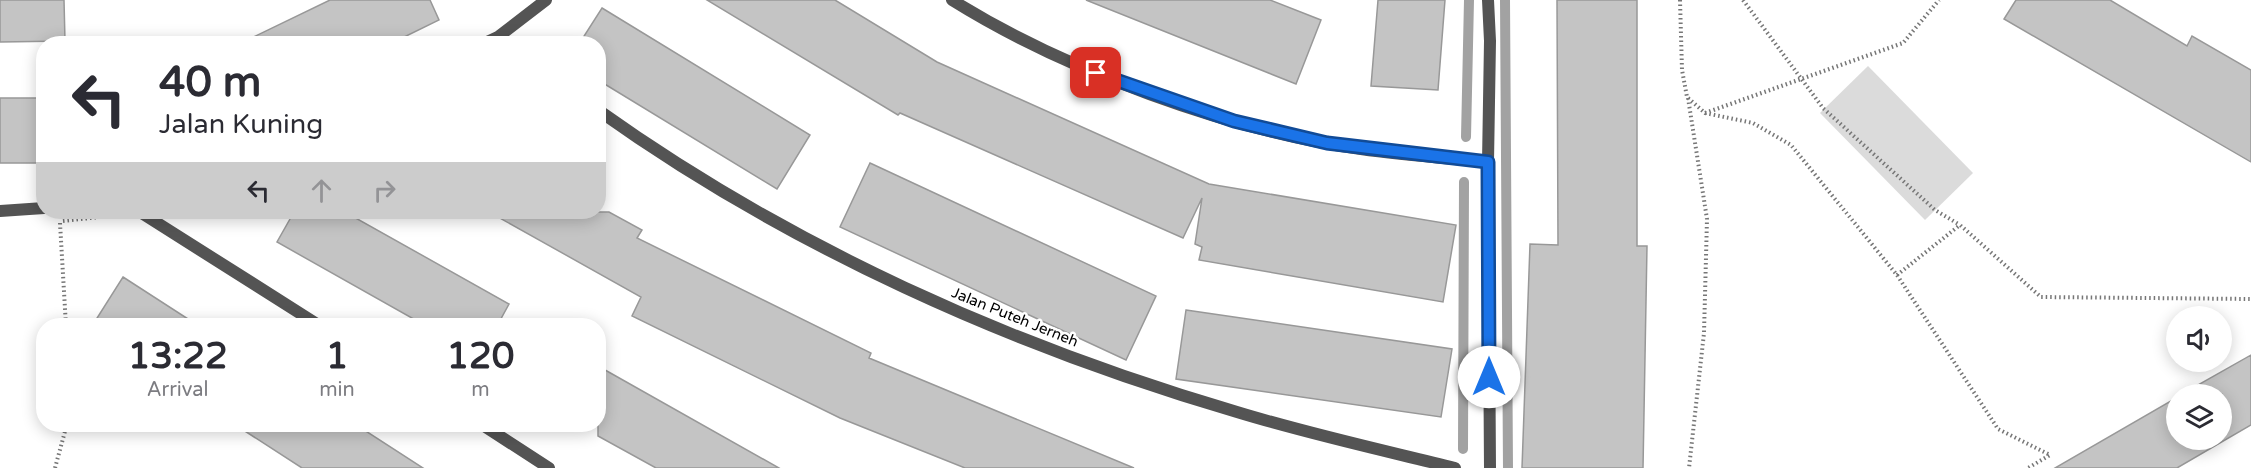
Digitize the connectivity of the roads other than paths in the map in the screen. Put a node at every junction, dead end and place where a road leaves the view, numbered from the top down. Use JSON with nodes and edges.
{"nodes":[{"id":1,"x":546,"y":0,"type":"edge"},
{"id":2,"x":952,"y":0,"type":"edge"},
{"id":3,"x":1488,"y":0,"type":"edge"},
{"id":4,"x":506,"y":36,"type":"edge"},
{"id":5,"x":606,"y":115,"type":"edge"},
{"id":6,"x":1488,"y":162,"type":"junction"},
{"id":7,"x":36,"y":209,"type":"edge"},
{"id":8,"x":0,"y":211,"type":"edge"},
{"id":9,"x":151,"y":219,"type":"edge"},
{"id":10,"x":307,"y":318,"type":"edge"},
{"id":11,"x":494,"y":432,"type":"edge"},
{"id":12,"x":549,"y":468,"type":"edge"},
{"id":13,"x":1455,"y":468,"type":"edge"},
{"id":14,"x":1490,"y":468,"type":"edge"}],
"edges":[{"from":1,"to":4,"type":"street"},
{"from":2,"to":6,"type":"street"},
{"from":3,"to":6,"type":"street"},
{"from":5,"to":13,"type":"street","name":"Jalan Puteh Jerneh"},
{"from":6,"to":14,"type":"street"},
{"from":7,"to":8,"type":"street"},
{"from":9,"to":10,"type":"street"},
{"from":11,"to":12,"type":"street"}]}
